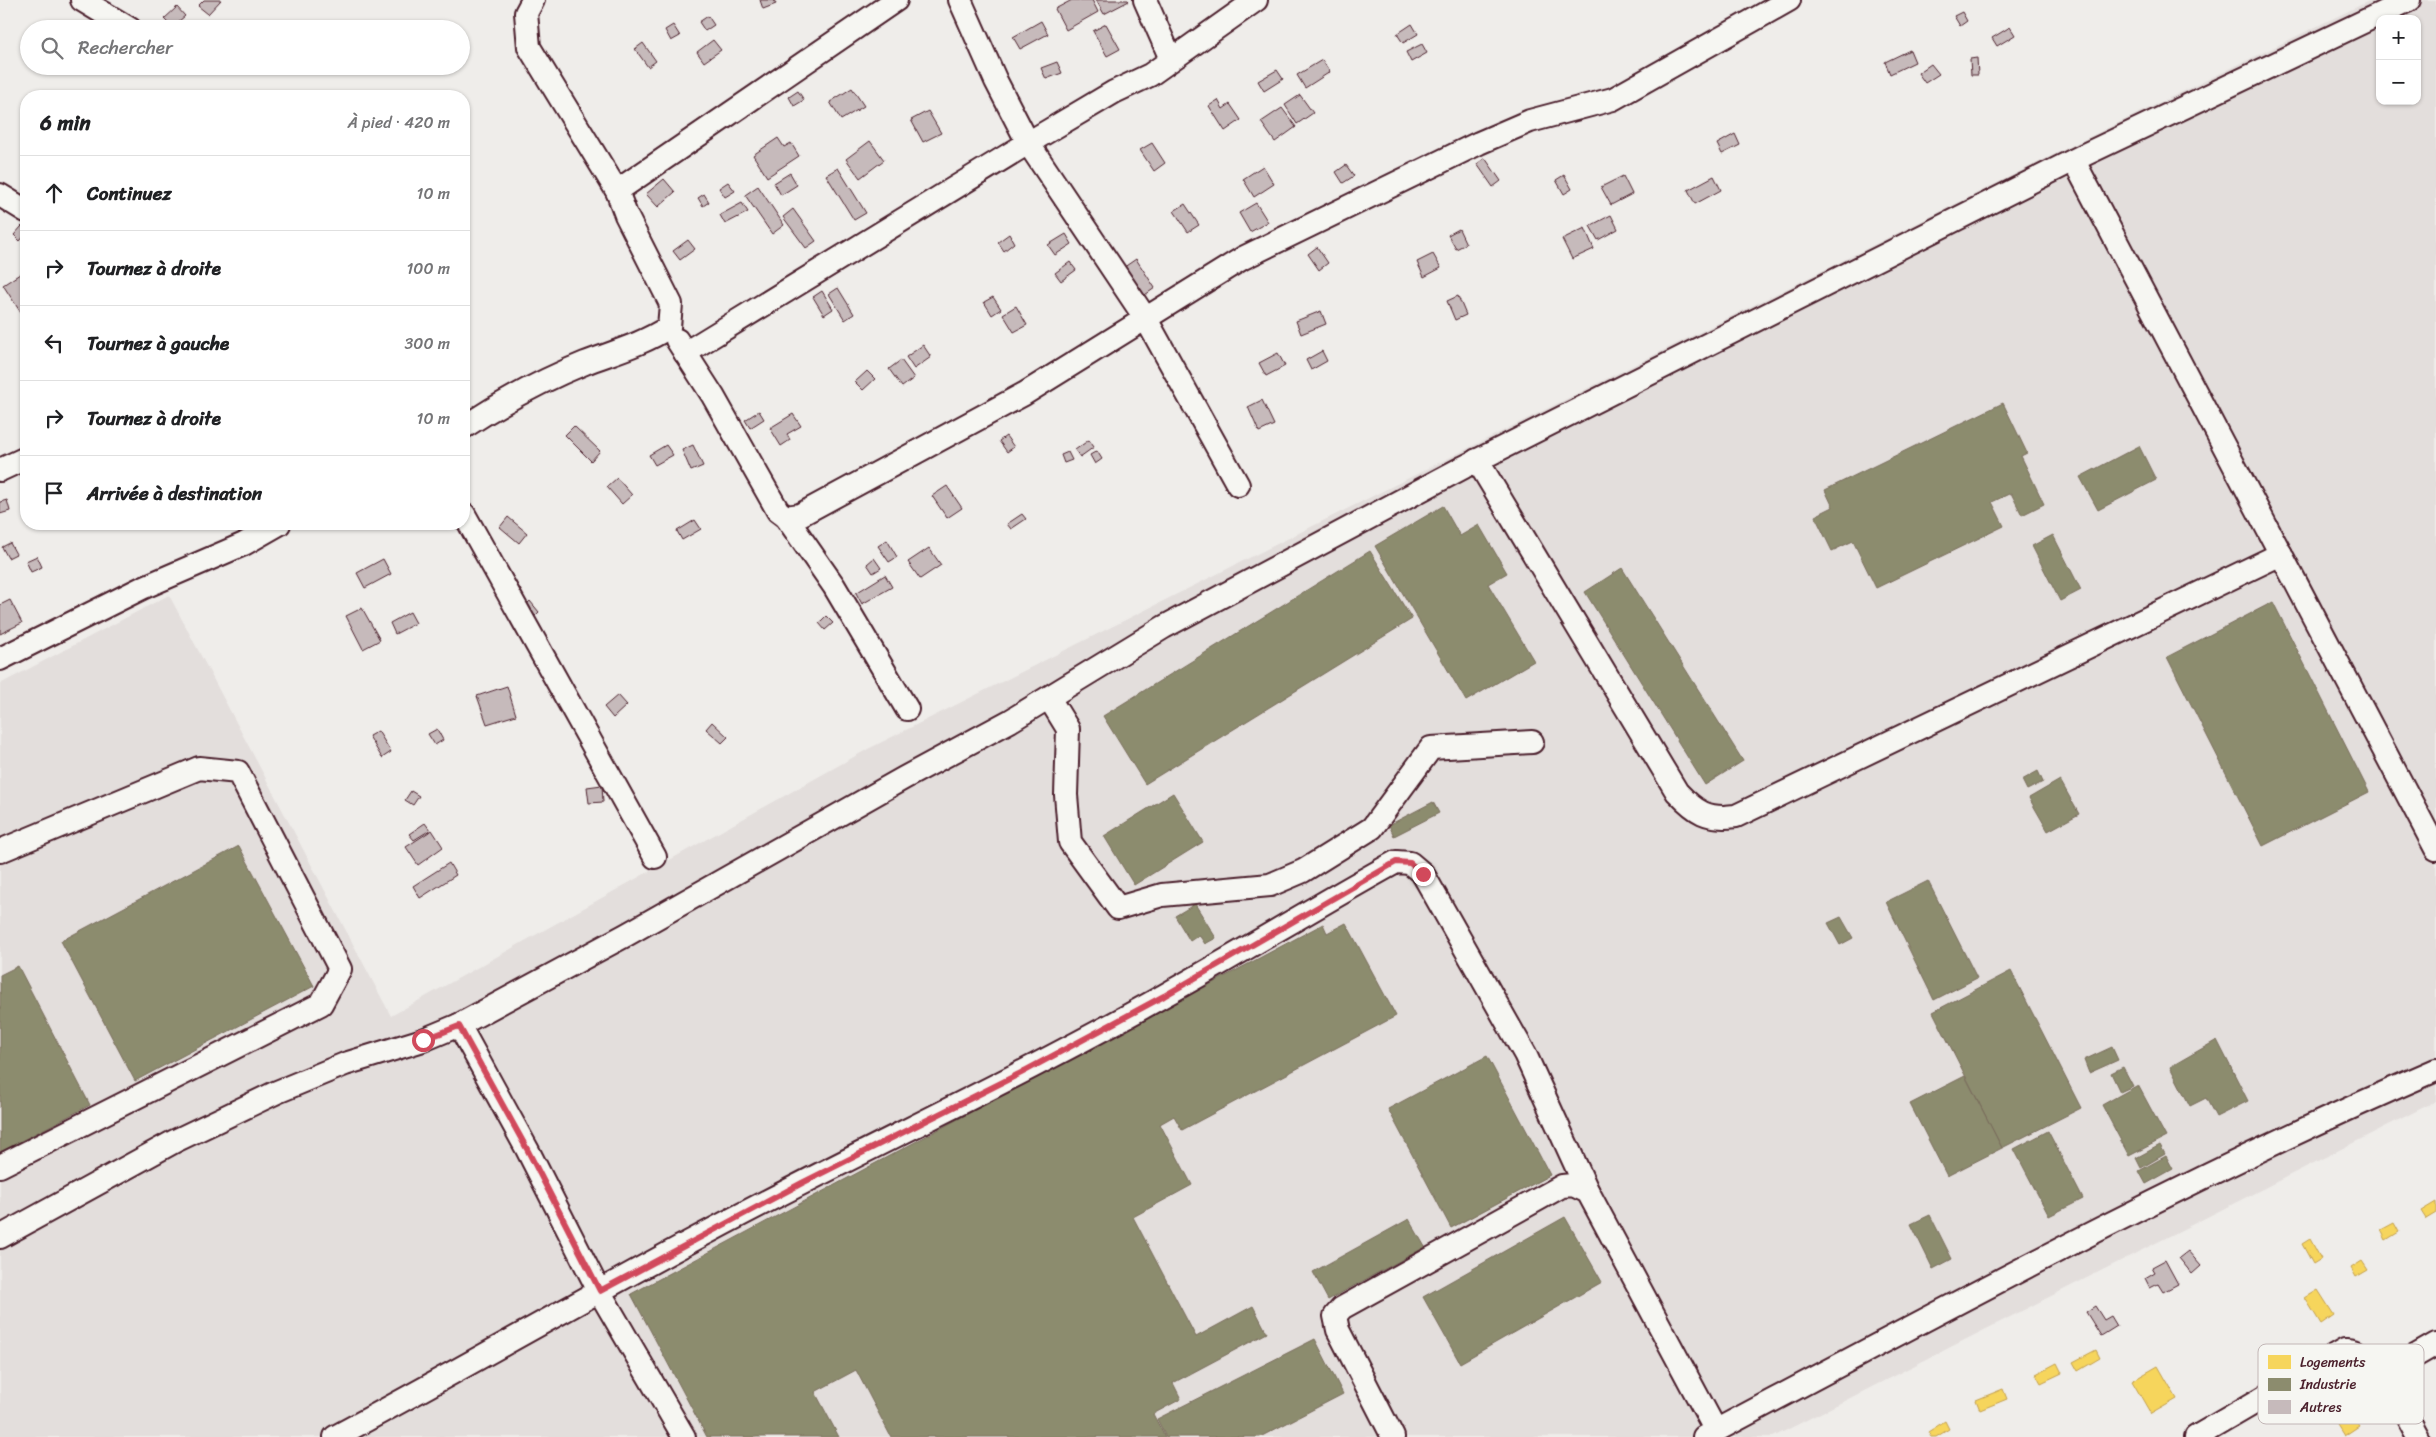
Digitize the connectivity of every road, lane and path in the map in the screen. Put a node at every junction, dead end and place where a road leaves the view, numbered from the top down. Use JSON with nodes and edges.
{"nodes":[{"id":1,"x":82,"y":0,"type":"edge"},
{"id":2,"x":896,"y":0,"type":"edge"},
{"id":3,"x":960,"y":0,"type":"edge"},
{"id":4,"x":1145,"y":0,"type":"edge"},
{"id":5,"x":1256,"y":0,"type":"edge"},
{"id":6,"x":1789,"y":0,"type":"edge"},
{"id":7,"x":2409,"y":0,"type":"edge"},
{"id":8,"x":526,"y":4,"type":"edge"},
{"id":9,"x":115,"y":20,"type":"edge"},
{"id":10,"x":1171,"y":59,"type":"junction"},
{"id":11,"x":1028,"y":143,"type":"junction"},
{"id":12,"x":2074,"y":160,"type":"junction"},
{"id":13,"x":617,"y":191,"type":"junction"},
{"id":14,"x":0,"y":195,"type":"edge"},
{"id":15,"x":20,"y":208,"type":"edge"},
{"id":16,"x":1146,"y":319,"type":"junction"},
{"id":17,"x":669,"y":327,"type":"junction"},
{"id":18,"x":685,"y":353,"type":"junction"},
{"id":19,"x":470,"y":423,"type":"edge"},
{"id":20,"x":1477,"y":460,"type":"junction"},
{"id":21,"x":20,"y":461,"type":"edge"},
{"id":22,"x":0,"y":470,"type":"edge"},
{"id":23,"x":1238,"y":485,"type":"dead end"},
{"id":24,"x":786,"y":518,"type":"junction"},
{"id":25,"x":470,"y":525,"type":"edge"},
{"id":26,"x":268,"y":530,"type":"edge"},
{"id":27,"x":2281,"y":554,"type":"junction"},
{"id":28,"x":0,"y":659,"type":"edge"},
{"id":29,"x":1048,"y":698,"type":"junction"},
{"id":30,"x":907,"y":709,"type":"dead end"},
{"id":31,"x":1532,"y":742,"type":"dead end"},
{"id":32,"x":2436,"y":849,"type":"edge"},
{"id":33,"x":0,"y":851,"type":"edge"},
{"id":34,"x":655,"y":858,"type":"dead end"},
{"id":35,"x":459,"y":1026,"type":"junction"},
{"id":36,"x":2436,"y":1070,"type":"edge"},
{"id":37,"x":0,"y":1166,"type":"edge"},
{"id":38,"x":1588,"y":1192,"type":"junction"},
{"id":39,"x":0,"y":1237,"type":"edge"},
{"id":40,"x":600,"y":1291,"type":"junction"},
{"id":41,"x":2436,"y":1344,"type":"edge"},
{"id":42,"x":2424,"y":1351,"type":"edge"},
{"id":43,"x":2258,"y":1401,"type":"edge"},
{"id":44,"x":2410,"y":1424,"type":"edge"},
{"id":45,"x":1710,"y":1434,"type":"edge"},
{"id":46,"x":334,"y":1437,"type":"edge"},
{"id":47,"x":684,"y":1437,"type":"edge"},
{"id":48,"x":1393,"y":1437,"type":"edge"},
{"id":49,"x":2196,"y":1437,"type":"edge"},
{"id":50,"x":2418,"y":1437,"type":"edge"}],
"edges":[{"from":1,"to":9,"type":"street"},
{"from":2,"to":13,"type":"street"},
{"from":3,"to":11,"type":"street"},
{"from":4,"to":10,"type":"street"},
{"from":5,"to":10,"type":"street"},
{"from":6,"to":16,"type":"street"},
{"from":7,"to":12,"type":"street"},
{"from":8,"to":13,"type":"street"},
{"from":10,"to":11,"type":"street"},
{"from":11,"to":16,"type":"street"},
{"from":11,"to":18,"type":"street"},
{"from":12,"to":20,"type":"street"},
{"from":12,"to":27,"type":"street"},
{"from":13,"to":17,"type":"street"},
{"from":14,"to":15,"type":"street"},
{"from":16,"to":23,"type":"street"},
{"from":16,"to":24,"type":"street"},
{"from":17,"to":18,"type":"street"},
{"from":17,"to":19,"type":"street"},
{"from":18,"to":24,"type":"street"},
{"from":20,"to":27,"type":"street"},
{"from":20,"to":29,"type":"street"},
{"from":21,"to":22,"type":"street"},
{"from":24,"to":30,"type":"street"},
{"from":25,"to":34,"type":"street"},
{"from":26,"to":28,"type":"street"},
{"from":27,"to":32,"type":"street"},
{"from":29,"to":31,"type":"street"},
{"from":29,"to":35,"type":"street"},
{"from":33,"to":37,"type":"street"},
{"from":35,"to":39,"type":"street"},
{"from":35,"to":40,"type":"street"},
{"from":36,"to":45,"type":"street"},
{"from":38,"to":40,"type":"street"},
{"from":38,"to":45,"type":"street"},
{"from":38,"to":48,"type":"street"},
{"from":40,"to":46,"type":"street"},
{"from":40,"to":47,"type":"street"},
{"from":41,"to":42,"type":"street"},
{"from":43,"to":49,"type":"street"},
{"from":44,"to":50,"type":"street"}]}
